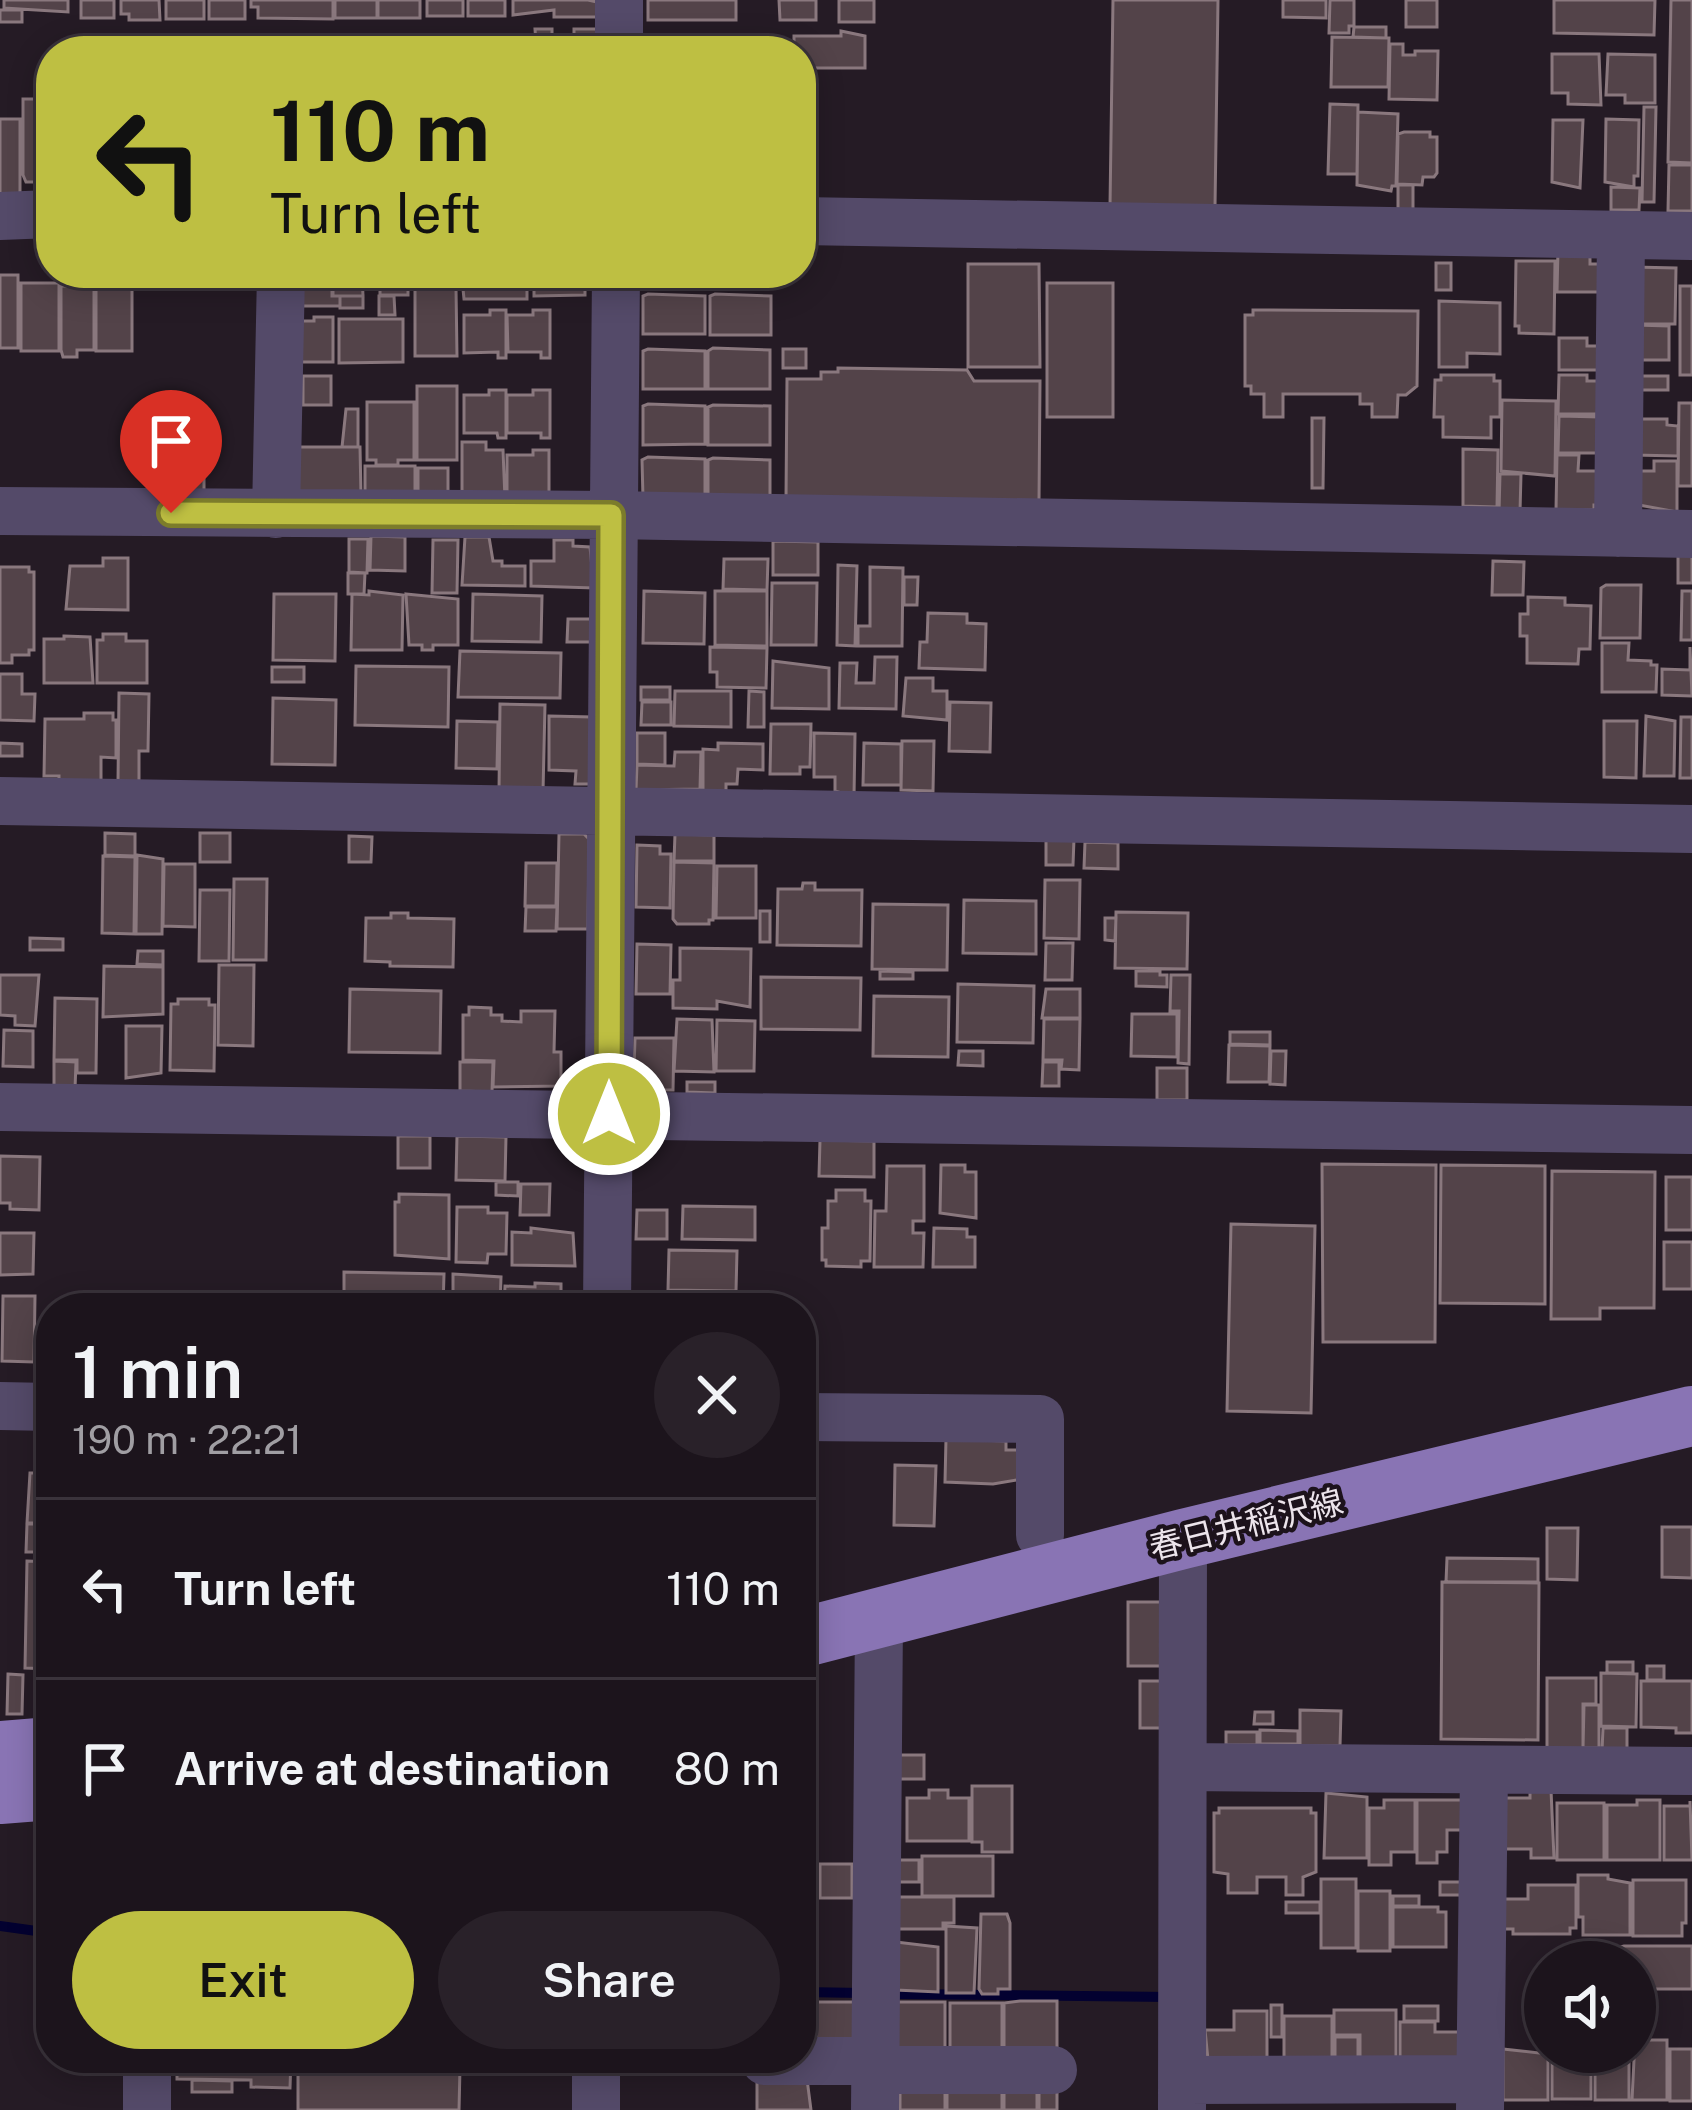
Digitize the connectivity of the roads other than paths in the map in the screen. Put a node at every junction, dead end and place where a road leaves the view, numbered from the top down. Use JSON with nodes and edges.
{"nodes":[{"id":1,"x":619,"y":0,"type":"edge"},
{"id":2,"x":619,"y":36,"type":"edge"},
{"id":3,"x":36,"y":215,"type":"edge"},
{"id":4,"x":0,"y":216,"type":"edge"},
{"id":5,"x":816,"y":221,"type":"edge"},
{"id":6,"x":1621,"y":235,"type":"junction"},
{"id":7,"x":1692,"y":236,"type":"edge"},
{"id":8,"x":281,"y":288,"type":"edge"},
{"id":9,"x":616,"y":288,"type":"edge"},
{"id":10,"x":0,"y":511,"type":"edge"},
{"id":11,"x":276,"y":514,"type":"junction"},
{"id":12,"x":611,"y":515,"type":"junction"},
{"id":13,"x":1618,"y":533,"type":"junction"},
{"id":14,"x":1692,"y":535,"type":"edge"},
{"id":15,"x":0,"y":801,"type":"edge"},
{"id":16,"x":612,"y":811,"type":"junction"},
{"id":17,"x":1692,"y":830,"type":"edge"},
{"id":18,"x":0,"y":1106,"type":"edge"},
{"id":19,"x":609,"y":1114,"type":"junction"},
{"id":20,"x":1692,"y":1130,"type":"edge"},
{"id":21,"x":607,"y":1293,"type":"edge"},
{"id":22,"x":1692,"y":1377,"type":"edge"},
{"id":23,"x":0,"y":1406,"type":"edge"},
{"id":24,"x":36,"y":1407,"type":"edge"},
{"id":25,"x":1692,"y":1416,"type":"edge"},
{"id":26,"x":816,"y":1417,"type":"edge"},
{"id":27,"x":1040,"y":1535,"type":"junction"},
{"id":28,"x":1184,"y":1539,"type":"junction"},
{"id":29,"x":816,"y":1591,"type":"edge"},
{"id":30,"x":880,"y":1618,"type":"junction"},
{"id":31,"x":816,"y":1634,"type":"edge"},
{"id":32,"x":36,"y":1749,"type":"edge"},
{"id":33,"x":0,"y":1751,"type":"edge"},
{"id":34,"x":1183,"y":1767,"type":"junction"},
{"id":35,"x":1484,"y":1769,"type":"junction"},
{"id":36,"x":1692,"y":1771,"type":"edge"},
{"id":37,"x":36,"y":1791,"type":"edge"},
{"id":38,"x":0,"y":1793,"type":"edge"},
{"id":39,"x":816,"y":2070,"type":"edge"},
{"id":40,"x":1053,"y":2070,"type":"dead end"},
{"id":41,"x":147,"y":2073,"type":"edge"},
{"id":42,"x":596,"y":2073,"type":"edge"},
{"id":43,"x":875,"y":2080,"type":"edge"},
{"id":44,"x":1182,"y":2095,"type":"edge"},
{"id":45,"x":1480,"y":2095,"type":"edge"},
{"id":46,"x":147,"y":2110,"type":"edge"},
{"id":47,"x":596,"y":2110,"type":"edge"}],
"edges":[{"from":1,"to":2,"type":"street"},
{"from":3,"to":4,"type":"street"},
{"from":5,"to":6,"type":"street"},
{"from":6,"to":7,"type":"street"},
{"from":6,"to":13,"type":"street"},
{"from":8,"to":11,"type":"street"},
{"from":9,"to":12,"type":"street"},
{"from":10,"to":11,"type":"street"},
{"from":11,"to":12,"type":"street"},
{"from":12,"to":13,"type":"street"},
{"from":12,"to":16,"type":"street"},
{"from":13,"to":14,"type":"street"},
{"from":15,"to":16,"type":"street"},
{"from":16,"to":17,"type":"street"},
{"from":16,"to":19,"type":"street"},
{"from":18,"to":19,"type":"street"},
{"from":19,"to":20,"type":"street"},
{"from":19,"to":21,"type":"street"},
{"from":22,"to":27,"type":"main road","name":"春日井稲沢線"},
{"from":23,"to":24,"type":"street"},
{"from":25,"to":28,"type":"main road","name":"春日井稲沢線"},
{"from":26,"to":27,"type":"street"},
{"from":27,"to":29,"type":"main road","name":"春日井稲沢線"},
{"from":28,"to":30,"type":"main road","name":"春日井稲沢線"},
{"from":28,"to":34,"type":"street"},
{"from":30,"to":31,"type":"main road","name":"春日井稲沢線"},
{"from":30,"to":43,"type":"street"},
{"from":32,"to":33,"type":"main road"},
{"from":34,"to":35,"type":"street"},
{"from":34,"to":44,"type":"street"},
{"from":35,"to":36,"type":"street"},
{"from":35,"to":45,"type":"street"},
{"from":37,"to":38,"type":"main road"},
{"from":39,"to":43,"type":"street"},
{"from":40,"to":43,"type":"street"},
{"from":41,"to":46,"type":"street"},
{"from":42,"to":47,"type":"street"},
{"from":44,"to":45,"type":"street"}]}
